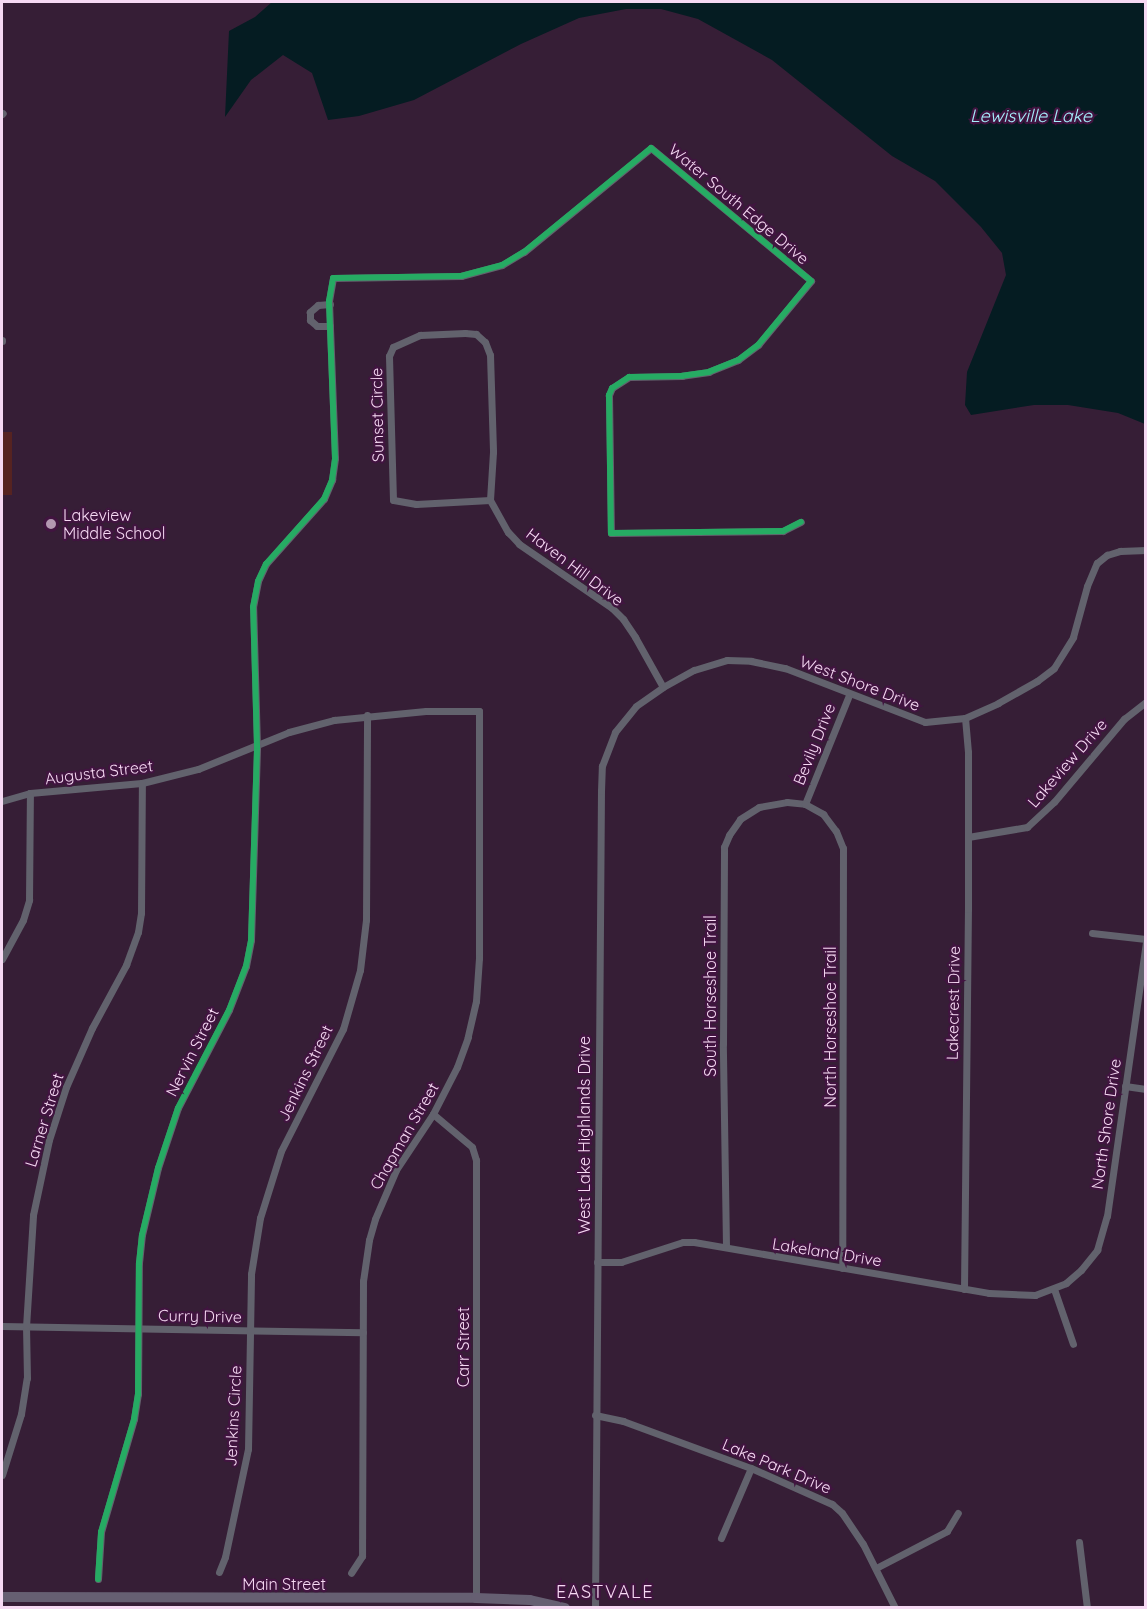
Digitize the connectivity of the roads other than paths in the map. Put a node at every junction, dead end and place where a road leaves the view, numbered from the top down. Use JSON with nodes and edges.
{"nodes":[{"id":1,"x":330,"y":304,"type":"junction"},
{"id":2,"x":330,"y":326,"type":"junction"},
{"id":3,"x":490,"y":500,"type":"junction"},
{"id":4,"x":801,"y":522,"type":"dead end"},
{"id":5,"x":1146,"y":550,"type":"edge"},
{"id":6,"x":663,"y":687,"type":"junction"},
{"id":7,"x":849,"y":695,"type":"junction"},
{"id":8,"x":1146,"y":702,"type":"edge"},
{"id":9,"x":480,"y":711,"type":"joint"},
{"id":10,"x":367,"y":715,"type":"junction"},
{"id":11,"x":965,"y":717,"type":"junction"},
{"id":12,"x":257,"y":746,"type":"junction"},
{"id":13,"x":142,"y":783,"type":"junction"},
{"id":14,"x":30,"y":793,"type":"junction"},
{"id":15,"x":2,"y":801,"type":"edge"},
{"id":16,"x":805,"y":804,"type":"junction"},
{"id":17,"x":968,"y":837,"type":"junction"},
{"id":18,"x":1092,"y":933,"type":"dead end"},
{"id":19,"x":1146,"y":940,"type":"edge"},
{"id":20,"x":2,"y":959,"type":"edge"},
{"id":21,"x":1125,"y":1086,"type":"junction"},
{"id":22,"x":1146,"y":1089,"type":"edge"},
{"id":23,"x":433,"y":1114,"type":"junction"},
{"id":24,"x":726,"y":1246,"type":"junction"},
{"id":25,"x":597,"y":1262,"type":"junction"},
{"id":26,"x":842,"y":1268,"type":"junction"},
{"id":27,"x":964,"y":1289,"type":"junction"},
{"id":28,"x":1054,"y":1289,"type":"junction"},
{"id":29,"x":2,"y":1326,"type":"edge"},
{"id":30,"x":26,"y":1327,"type":"junction"},
{"id":31,"x":138,"y":1329,"type":"junction"},
{"id":32,"x":251,"y":1330,"type":"junction"},
{"id":33,"x":363,"y":1332,"type":"junction"},
{"id":34,"x":1073,"y":1344,"type":"dead end"},
{"id":35,"x":595,"y":1415,"type":"junction"},
{"id":36,"x":752,"y":1468,"type":"junction"},
{"id":37,"x":2,"y":1475,"type":"edge"},
{"id":38,"x":958,"y":1512,"type":"dead end"},
{"id":39,"x":721,"y":1538,"type":"dead end"},
{"id":40,"x":1079,"y":1542,"type":"dead end"},
{"id":41,"x":876,"y":1568,"type":"junction"},
{"id":42,"x":219,"y":1572,"type":"dead end"},
{"id":43,"x":351,"y":1573,"type":"dead end"},
{"id":44,"x":98,"y":1580,"type":"dead end"},
{"id":45,"x":2,"y":1597,"type":"edge"},
{"id":46,"x":477,"y":1598,"type":"junction"},
{"id":47,"x":565,"y":1608,"type":"edge"},
{"id":48,"x":595,"y":1608,"type":"edge"},
{"id":49,"x":895,"y":1608,"type":"edge"},
{"id":50,"x":1087,"y":1608,"type":"edge"}],
"edges":[{"from":1,"to":2,"type":"street","name":"Water South Edge Drive"},
{"from":1,"to":2,"type":"street"},
{"from":1,"to":4,"type":"street","name":"Water South Edge Drive"},
{"from":2,"to":12,"type":"street","name":"Water South Edge Drive"},
{"from":3,"to":3,"type":"street","name":"Sunset Circle"},
{"from":3,"to":6,"type":"street","name":"Haven Hill Drive"},
{"from":5,"to":11,"type":"street","name":"West Shore Drive"},
{"from":6,"to":7,"type":"street","name":"West Shore Drive"},
{"from":6,"to":25,"type":"street","name":"West Lake Highlands Drive"},
{"from":7,"to":11,"type":"street","name":"West Shore Drive"},
{"from":7,"to":16,"type":"street","name":"Bevily Drive"},
{"from":8,"to":17,"type":"street","name":"Lakeview Drive"},
{"from":9,"to":10,"type":"street","name":"Augusta Street"},
{"from":9,"to":23,"type":"street","name":"Chapman Street"},
{"from":10,"to":12,"type":"street","name":"Augusta Street"},
{"from":10,"to":32,"type":"street","name":"Jenkins Street"},
{"from":11,"to":17,"type":"street","name":"Lakecrest Drive"},
{"from":12,"to":13,"type":"street","name":"Augusta Street"},
{"from":12,"to":31,"type":"street","name":"Nervin Street"},
{"from":13,"to":14,"type":"street","name":"Augusta Street"},
{"from":13,"to":30,"type":"street","name":"Larner Street"},
{"from":14,"to":15,"type":"street","name":"Augusta Street"},
{"from":14,"to":20,"type":"street"},
{"from":16,"to":24,"type":"street","name":"South Horseshoe Trail"},
{"from":16,"to":26,"type":"street","name":"North Horseshoe Trail"},
{"from":17,"to":27,"type":"street","name":"Lakecrest Drive"},
{"from":18,"to":19,"type":"street"},
{"from":19,"to":21,"type":"street","name":"North Shore Drive"},
{"from":21,"to":22,"type":"street"},
{"from":21,"to":28,"type":"street","name":"North Shore Drive"},
{"from":23,"to":33,"type":"street","name":"Chapman Street"},
{"from":23,"to":46,"type":"street","name":"Carr Street"},
{"from":24,"to":25,"type":"street","name":"Lakeland Drive"},
{"from":24,"to":26,"type":"street","name":"Lakeland Drive"},
{"from":25,"to":35,"type":"street","name":"West Lake Highlands Drive"},
{"from":26,"to":27,"type":"street","name":"Lakeland Drive"},
{"from":27,"to":28,"type":"street","name":"Lakeland Drive"},
{"from":28,"to":34,"type":"street"},
{"from":29,"to":30,"type":"street","name":"Curry Drive"},
{"from":30,"to":31,"type":"street","name":"Curry Drive"},
{"from":30,"to":37,"type":"street","name":"Larner Street"},
{"from":31,"to":32,"type":"street","name":"Curry Drive"},
{"from":31,"to":44,"type":"street","name":"Nervin Street"},
{"from":32,"to":33,"type":"street","name":"Curry Drive"},
{"from":32,"to":42,"type":"street","name":"Jenkins Circle"},
{"from":33,"to":43,"type":"street","name":"Chapman Street"},
{"from":35,"to":36,"type":"street","name":"Lake Park Drive"},
{"from":35,"to":48,"type":"street","name":"West Lake Highlands Drive"},
{"from":36,"to":39,"type":"street"},
{"from":36,"to":41,"type":"street","name":"Lake Park Drive"},
{"from":38,"to":41,"type":"street"},
{"from":40,"to":50,"type":"street"},
{"from":41,"to":49,"type":"street","name":"Lake Park Drive"},
{"from":45,"to":46,"type":"main road","name":"Main Street"},
{"from":46,"to":47,"type":"main road","name":"Main Street"}]}
